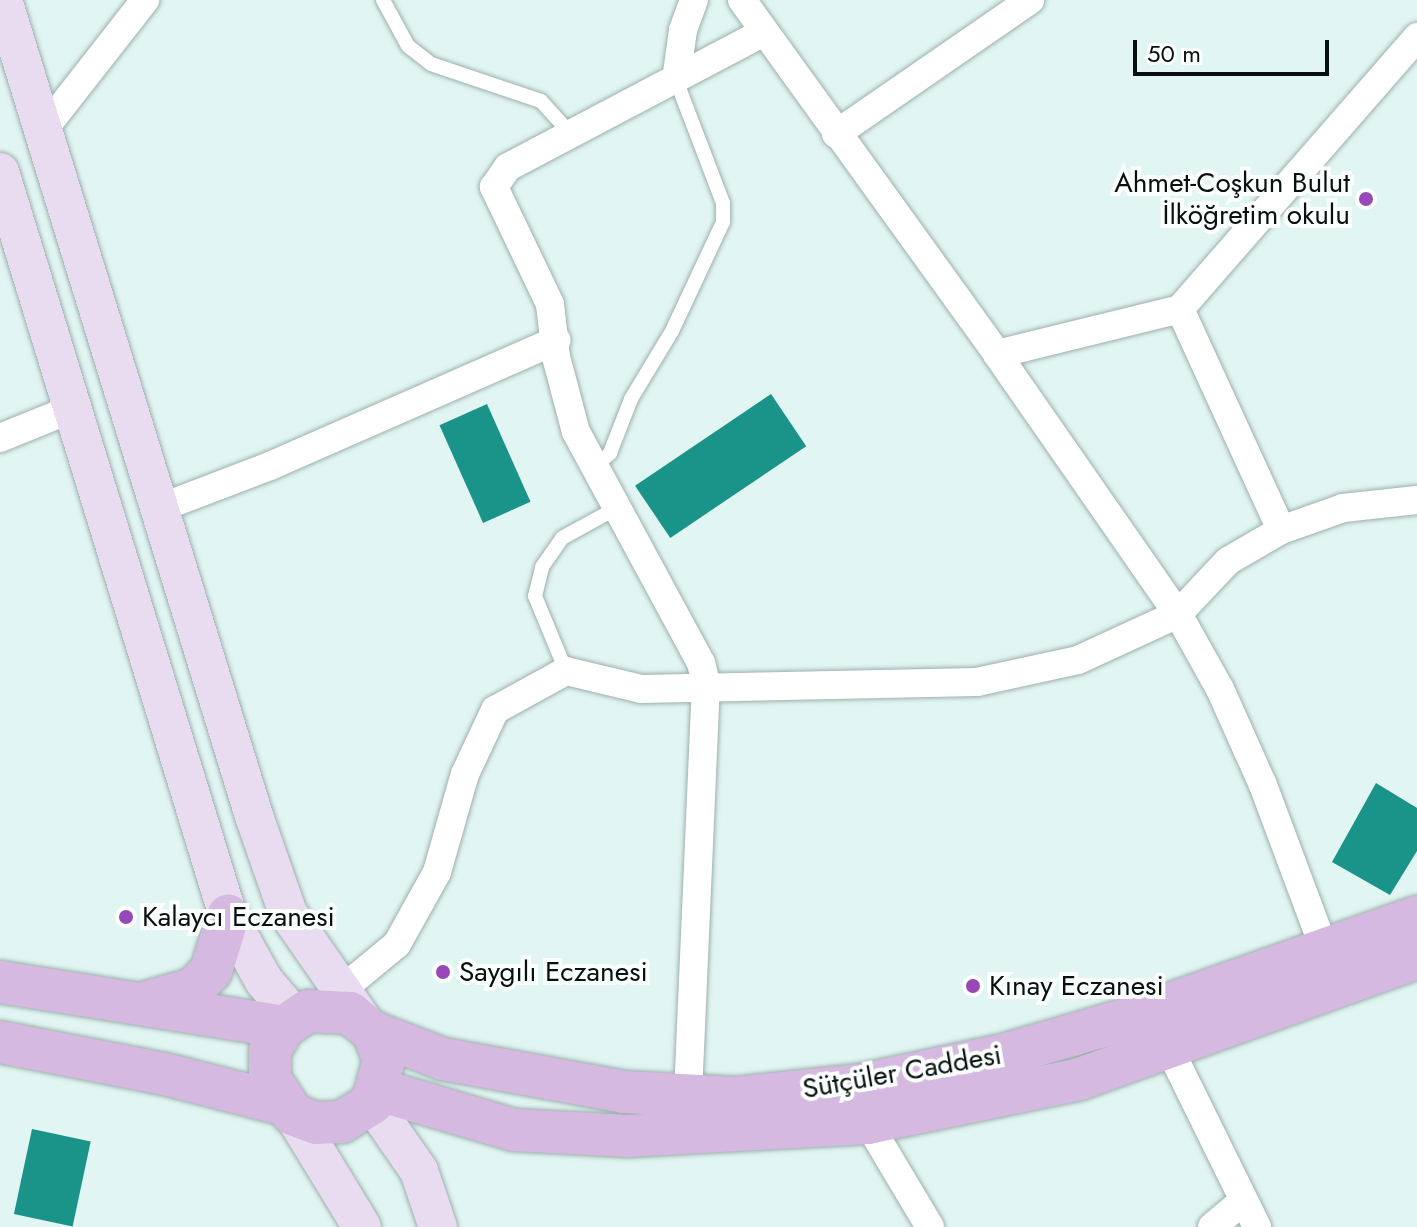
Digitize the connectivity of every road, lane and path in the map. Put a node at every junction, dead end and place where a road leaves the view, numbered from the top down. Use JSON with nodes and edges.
{"nodes":[{"id":1,"x":3,"y":0,"type":"edge"},
{"id":2,"x":145,"y":0,"type":"edge"},
{"id":3,"x":383,"y":0,"type":"edge"},
{"id":4,"x":694,"y":0,"type":"edge"},
{"id":5,"x":742,"y":0,"type":"edge"},
{"id":6,"x":1030,"y":0,"type":"edge"},
{"id":7,"x":762,"y":33,"type":"junction"},
{"id":8,"x":1413,"y":50,"type":"edge"},
{"id":9,"x":676,"y":80,"type":"junction"},
{"id":10,"x":44,"y":129,"type":"junction"},
{"id":11,"x":570,"y":133,"type":"junction"},
{"id":12,"x":836,"y":134,"type":"junction"},
{"id":13,"x":3,"y":192,"type":"edge"},
{"id":14,"x":1180,"y":309,"type":"junction"},
{"id":15,"x":557,"y":340,"type":"junction"},
{"id":16,"x":997,"y":354,"type":"junction"},
{"id":17,"x":74,"y":408,"type":"junction"},
{"id":18,"x":0,"y":438,"type":"edge"},
{"id":19,"x":592,"y":468,"type":"junction"},
{"id":20,"x":1417,"y":500,"type":"edge"},
{"id":21,"x":160,"y":508,"type":"junction"},
{"id":22,"x":615,"y":509,"type":"junction"},
{"id":23,"x":1281,"y":530,"type":"junction"},
{"id":24,"x":1178,"y":614,"type":"junction"},
{"id":25,"x":566,"y":671,"type":"junction"},
{"id":26,"x":706,"y":689,"type":"junction"},
{"id":27,"x":228,"y":916,"type":"junction"},
{"id":28,"x":1417,"y":917,"type":"edge"},
{"id":29,"x":1324,"y":948,"type":"junction"},
{"id":30,"x":1417,"y":958,"type":"edge"},
{"id":31,"x":0,"y":982,"type":"edge"},
{"id":32,"x":135,"y":1005,"type":"junction"},
{"id":33,"x":358,"y":1015,"type":"junction"},
{"id":34,"x":289,"y":1022,"type":"junction"},
{"id":35,"x":0,"y":1042,"type":"edge"},
{"id":36,"x":1170,"y":1050,"type":"junction"},
{"id":37,"x":688,"y":1095,"type":"junction"},
{"id":38,"x":375,"y":1096,"type":"junction"},
{"id":39,"x":288,"y":1109,"type":"junction"},
{"id":40,"x":868,"y":1123,"type":"junction"},
{"id":41,"x":1243,"y":1201,"type":"junction"},
{"id":42,"x":362,"y":1227,"type":"edge"},
{"id":43,"x":438,"y":1227,"type":"edge"},
{"id":44,"x":930,"y":1227,"type":"edge"},
{"id":45,"x":1212,"y":1227,"type":"edge"},
{"id":46,"x":1257,"y":1227,"type":"edge"}],
"edges":[{"from":1,"to":10,"type":"main road"},
{"from":2,"to":10,"type":"street"},
{"from":3,"to":11,"type":"lane"},
{"from":4,"to":9,"type":"street"},
{"from":5,"to":7,"type":"street"},
{"from":6,"to":12,"type":"street"},
{"from":7,"to":9,"type":"street"},
{"from":7,"to":12,"type":"street"},
{"from":8,"to":14,"type":"street"},
{"from":9,"to":11,"type":"street"},
{"from":9,"to":19,"type":"lane"},
{"from":10,"to":21,"type":"main road"},
{"from":11,"to":15,"type":"street"},
{"from":12,"to":16,"type":"street"},
{"from":13,"to":17,"type":"main road"},
{"from":14,"to":16,"type":"street"},
{"from":14,"to":23,"type":"street"},
{"from":15,"to":19,"type":"street"},
{"from":15,"to":21,"type":"street"},
{"from":16,"to":24,"type":"street"},
{"from":17,"to":18,"type":"street"},
{"from":17,"to":27,"type":"main road"},
{"from":19,"to":22,"type":"street"},
{"from":20,"to":23,"type":"street"},
{"from":21,"to":33,"type":"main road"},
{"from":22,"to":25,"type":"lane"},
{"from":22,"to":26,"type":"street"},
{"from":23,"to":24,"type":"street"},
{"from":24,"to":26,"type":"street"},
{"from":24,"to":29,"type":"street"},
{"from":25,"to":26,"type":"street"},
{"from":25,"to":33,"type":"street"},
{"from":26,"to":37,"type":"street"},
{"from":27,"to":32,"type":"main road"},
{"from":27,"to":34,"type":"main road"},
{"from":28,"to":29,"type":"main road","name":"Sütçüler Caddesi"},
{"from":29,"to":37,"type":"main road","name":"Sütçüler Caddesi"},
{"from":30,"to":36,"type":"main road","name":"Sütçüler Caddesi"},
{"from":31,"to":32,"type":"main road"},
{"from":32,"to":34,"type":"main road"},
{"from":33,"to":34,"type":"main road"},
{"from":33,"to":37,"type":"main road","name":"Sütçüler Caddesi"},
{"from":33,"to":38,"type":"main road"},
{"from":34,"to":39,"type":"main road"},
{"from":35,"to":39,"type":"main road"},
{"from":36,"to":40,"type":"main road","name":"Sütçüler Caddesi"},
{"from":36,"to":41,"type":"street"},
{"from":38,"to":39,"type":"main road"},
{"from":38,"to":40,"type":"main road","name":"Sütçüler Caddesi"},
{"from":38,"to":43,"type":"main road"},
{"from":39,"to":42,"type":"main road"},
{"from":40,"to":44,"type":"street"},
{"from":41,"to":45,"type":"street"},
{"from":41,"to":46,"type":"street"}]}
